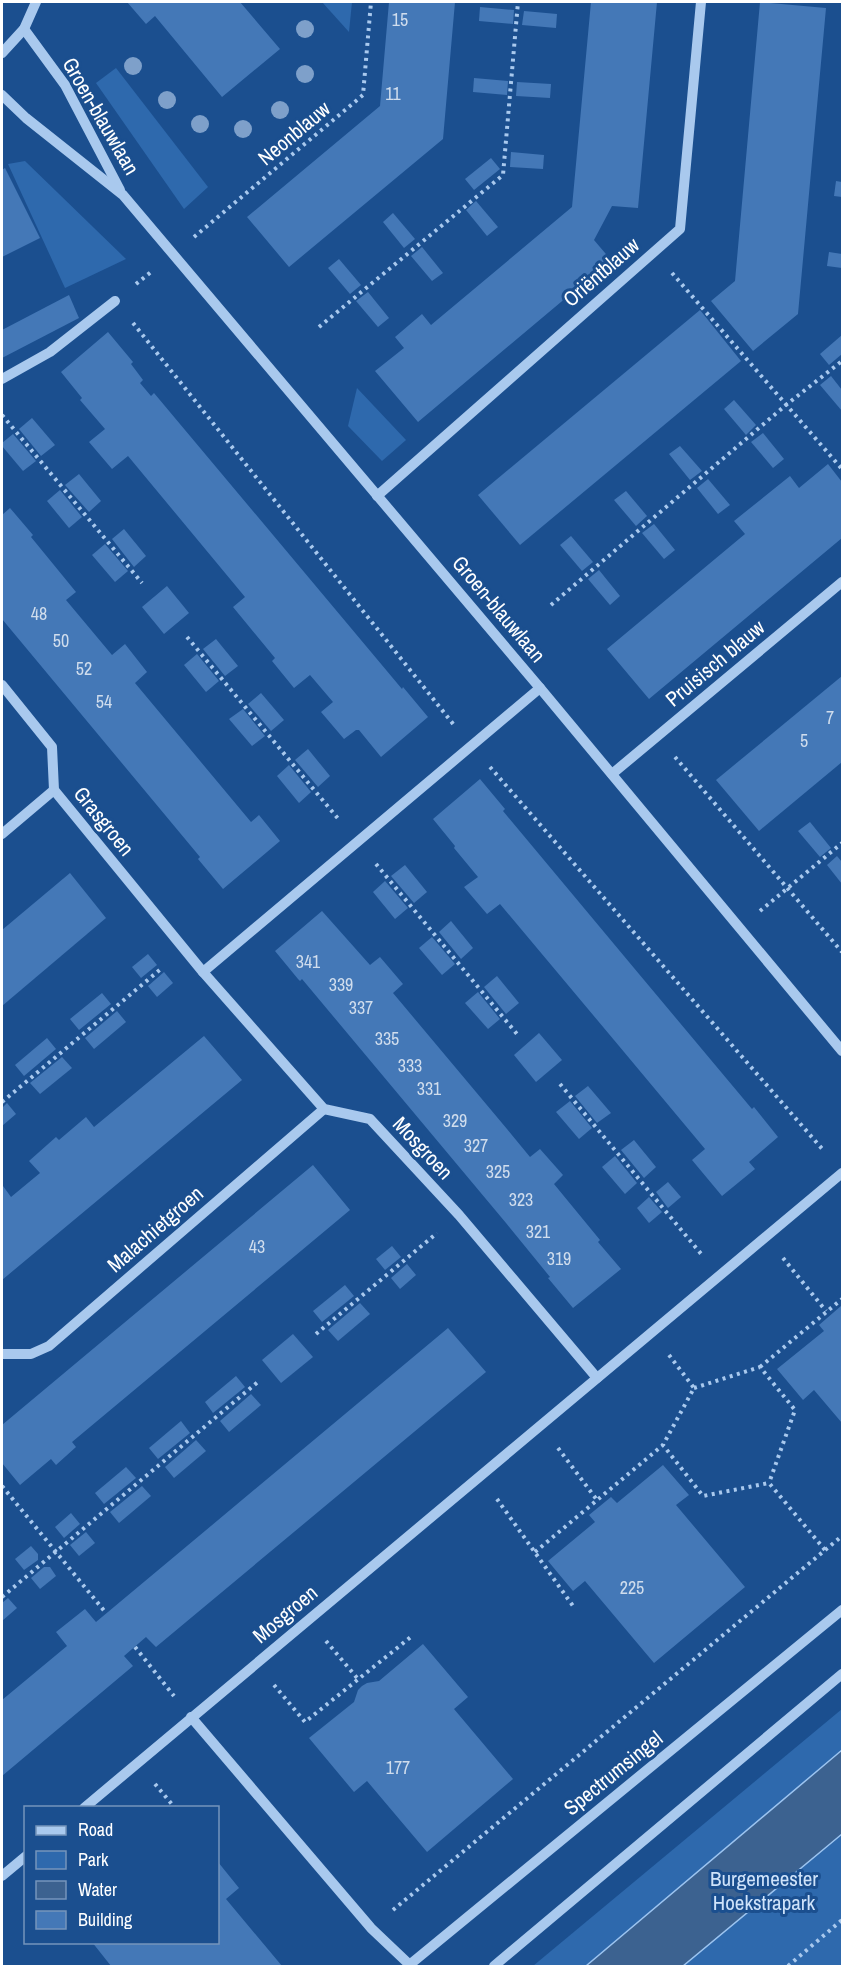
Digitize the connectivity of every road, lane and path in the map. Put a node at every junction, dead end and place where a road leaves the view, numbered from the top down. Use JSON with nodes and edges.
{"nodes":[{"id":1,"x":36,"y":2,"type":"edge"},
{"id":2,"x":371,"y":2,"type":"edge"},
{"id":3,"x":518,"y":2,"type":"edge"},
{"id":4,"x":701,"y":2,"type":"edge"},
{"id":5,"x":24,"y":29,"type":"junction"},
{"id":6,"x":2,"y":53,"type":"edge"},
{"id":7,"x":2,"y":95,"type":"edge"},
{"id":8,"x":123,"y":195,"type":"junction"},
{"id":9,"x":654,"y":252,"type":"junction"},
{"id":10,"x":174,"y":254,"type":"junction"},
{"id":11,"x":115,"y":301,"type":"joint"},
{"id":12,"x":319,"y":327,"type":"dead end"},
{"id":13,"x":843,"y":361,"type":"edge"},
{"id":14,"x":2,"y":379,"type":"edge"},
{"id":15,"x":786,"y":405,"type":"junction"},
{"id":16,"x":2,"y":415,"type":"edge"},
{"id":17,"x":843,"y":469,"type":"edge"},
{"id":18,"x":376,"y":496,"type":"junction"},
{"id":19,"x":843,"y":582,"type":"edge"},
{"id":20,"x":142,"y":583,"type":"dead end"},
{"id":21,"x":551,"y":605,"type":"dead end"},
{"id":22,"x":2,"y":685,"type":"edge"},
{"id":23,"x":540,"y":688,"type":"junction"},
{"id":24,"x":657,"y":736,"type":"junction"},
{"id":25,"x":612,"y":774,"type":"junction"},
{"id":26,"x":54,"y":790,"type":"junction"},
{"id":27,"x":2,"y":834,"type":"edge"},
{"id":28,"x":843,"y":843,"type":"edge"},
{"id":29,"x":788,"y":889,"type":"junction"},
{"id":30,"x":740,"y":928,"type":"junction"},
{"id":31,"x":184,"y":950,"type":"junction"},
{"id":32,"x":843,"y":952,"type":"edge"},
{"id":33,"x":203,"y":972,"type":"junction"},
{"id":34,"x":843,"y":1051,"type":"edge"},
{"id":35,"x":560,"y":1084,"type":"dead end"},
{"id":36,"x":2,"y":1102,"type":"edge"},
{"id":37,"x":324,"y":1109,"type":"junction"},
{"id":38,"x":843,"y":1173,"type":"edge"},
{"id":39,"x":459,"y":1215,"type":"junction"},
{"id":40,"x":766,"y":1237,"type":"junction"},
{"id":41,"x":719,"y":1276,"type":"junction"},
{"id":42,"x":843,"y":1299,"type":"edge"},
{"id":43,"x":826,"y":1311,"type":"junction"},
{"id":44,"x":652,"y":1332,"type":"junction"},
{"id":45,"x":316,"y":1334,"type":"dead end"},
{"id":46,"x":2,"y":1354,"type":"edge"},
{"id":47,"x":760,"y":1367,"type":"junction"},
{"id":48,"x":597,"y":1378,"type":"junction"},
{"id":49,"x":259,"y":1381,"type":"dead end"},
{"id":50,"x":694,"y":1388,"type":"junction"},
{"id":51,"x":541,"y":1425,"type":"junction"},
{"id":52,"x":663,"y":1445,"type":"junction"},
{"id":53,"x":481,"y":1476,"type":"junction"},
{"id":54,"x":768,"y":1483,"type":"junction"},
{"id":55,"x":2,"y":1486,"type":"edge"},
{"id":56,"x":597,"y":1500,"type":"junction"},
{"id":57,"x":843,"y":1536,"type":"edge"},
{"id":58,"x":825,"y":1550,"type":"junction"},
{"id":59,"x":56,"y":1552,"type":"junction"},
{"id":60,"x":535,"y":1552,"type":"junction"},
{"id":61,"x":2,"y":1597,"type":"edge"},
{"id":62,"x":573,"y":1606,"type":"dead end"},
{"id":63,"x":843,"y":1610,"type":"edge"},
{"id":64,"x":106,"y":1612,"type":"dead end"},
{"id":65,"x":308,"y":1620,"type":"junction"},
{"id":66,"x":412,"y":1636,"type":"dead end"},
{"id":67,"x":135,"y":1647,"type":"dead end"},
{"id":68,"x":256,"y":1663,"type":"junction"},
{"id":69,"x":843,"y":1674,"type":"edge"},
{"id":70,"x":358,"y":1679,"type":"junction"},
{"id":71,"x":191,"y":1717,"type":"junction"},
{"id":72,"x":86,"y":1806,"type":"edge"},
{"id":73,"x":24,"y":1858,"type":"edge"},
{"id":74,"x":2,"y":1876,"type":"edge"},
{"id":75,"x":843,"y":1920,"type":"edge"},
{"id":76,"x":371,"y":1928,"type":"junction"},
{"id":77,"x":410,"y":1966,"type":"edge"},
{"id":78,"x":494,"y":1966,"type":"edge"},
{"id":79,"x":788,"y":1966,"type":"edge"}],
"edges":[{"from":1,"to":5,"type":"street"},
{"from":2,"to":10,"type":"path","name":"Neonblauw"},
{"from":3,"to":12,"type":"path"},
{"from":4,"to":9,"type":"street","name":"Oriëntblauw"},
{"from":5,"to":6,"type":"street"},
{"from":5,"to":8,"type":"street","name":"Groen-blauwlaan"},
{"from":7,"to":8,"type":"street","name":"Groen-blauwlaan"},
{"from":8,"to":10,"type":"street","name":"Groen-blauwlaan"},
{"from":9,"to":15,"type":"path"},
{"from":9,"to":18,"type":"street","name":"Oriëntblauw"},
{"from":10,"to":11,"type":"path","name":"Neonblauw"},
{"from":10,"to":18,"type":"street","name":"Groen-blauwlaan"},
{"from":11,"to":14,"type":"street"},
{"from":13,"to":15,"type":"path"},
{"from":15,"to":17,"type":"path"},
{"from":15,"to":21,"type":"path"},
{"from":16,"to":20,"type":"path"},
{"from":18,"to":23,"type":"street","name":"Groen-blauwlaan"},
{"from":19,"to":24,"type":"street","name":"Pruisisch blauw"},
{"from":22,"to":26,"type":"street","name":"Grasgroen"},
{"from":23,"to":25,"type":"street","name":"Groen-blauwlaan"},
{"from":23,"to":33,"type":"street"},
{"from":24,"to":25,"type":"street","name":"Pruisisch blauw"},
{"from":24,"to":29,"type":"path"},
{"from":25,"to":30,"type":"street","name":"Groen-blauwlaan"},
{"from":26,"to":27,"type":"street"},
{"from":26,"to":31,"type":"street","name":"Grasgroen"},
{"from":28,"to":29,"type":"path"},
{"from":29,"to":30,"type":"path"},
{"from":29,"to":32,"type":"path"},
{"from":30,"to":34,"type":"street","name":"Groen-blauwlaan"},
{"from":31,"to":33,"type":"street","name":"Grasgroen"},
{"from":31,"to":36,"type":"path"},
{"from":33,"to":37,"type":"street"},
{"from":35,"to":41,"type":"path"},
{"from":37,"to":39,"type":"street","name":"Mosgroen"},
{"from":37,"to":46,"type":"street","name":"Malachietgroen"},
{"from":38,"to":40,"type":"street","name":"Mosgroen"},
{"from":39,"to":45,"type":"path"},
{"from":39,"to":48,"type":"street","name":"Mosgroen"},
{"from":40,"to":41,"type":"street","name":"Mosgroen"},
{"from":40,"to":43,"type":"path"},
{"from":41,"to":44,"type":"street","name":"Mosgroen"},
{"from":42,"to":43,"type":"path"},
{"from":43,"to":47,"type":"path"},
{"from":44,"to":48,"type":"street","name":"Mosgroen"},
{"from":44,"to":50,"type":"path"},
{"from":47,"to":50,"type":"path"},
{"from":47,"to":54,"type":"path"},
{"from":48,"to":51,"type":"street","name":"Mosgroen"},
{"from":49,"to":59,"type":"path"},
{"from":50,"to":52,"type":"path"},
{"from":51,"to":53,"type":"street","name":"Mosgroen"},
{"from":51,"to":56,"type":"path"},
{"from":52,"to":54,"type":"path"},
{"from":52,"to":56,"type":"path"},
{"from":53,"to":60,"type":"path"},
{"from":53,"to":65,"type":"street","name":"Mosgroen"},
{"from":54,"to":58,"type":"path"},
{"from":55,"to":59,"type":"path"},
{"from":56,"to":60,"type":"path"},
{"from":57,"to":58,"type":"path"},
{"from":58,"to":76,"type":"path"},
{"from":59,"to":61,"type":"path"},
{"from":59,"to":64,"type":"path"},
{"from":60,"to":62,"type":"path"},
{"from":63,"to":77,"type":"street","name":"Spectrumsingel"},
{"from":65,"to":68,"type":"street","name":"Mosgroen"},
{"from":65,"to":70,"type":"path"},
{"from":66,"to":70,"type":"path"},
{"from":67,"to":71,"type":"path"},
{"from":68,"to":70,"type":"path"},
{"from":68,"to":71,"type":"street","name":"Mosgroen"},
{"from":69,"to":78,"type":"street"},
{"from":71,"to":72,"type":"street","name":"Mosgroen"},
{"from":71,"to":76,"type":"street"},
{"from":73,"to":74,"type":"street"},
{"from":75,"to":79,"type":"path"},
{"from":76,"to":77,"type":"street"}]}
